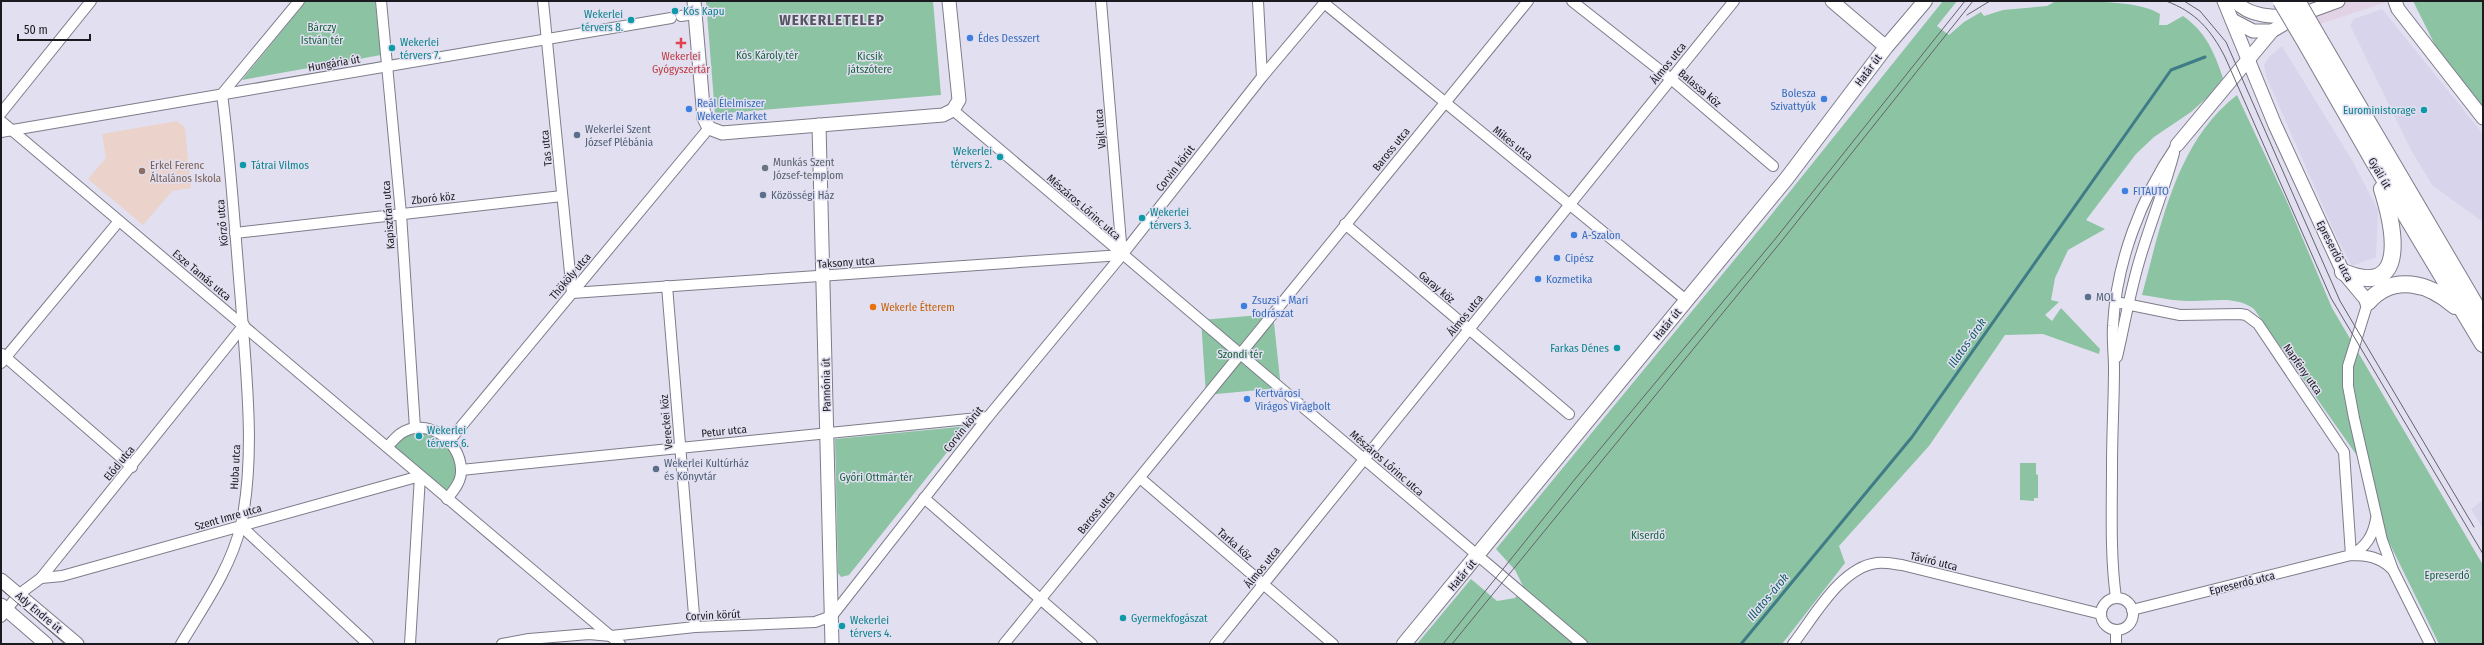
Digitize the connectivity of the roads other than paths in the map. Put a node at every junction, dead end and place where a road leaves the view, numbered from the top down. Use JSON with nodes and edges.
{"nodes":[{"id":1,"x":91,"y":1,"type":"edge"},
{"id":2,"x":299,"y":1,"type":"edge"},
{"id":3,"x":381,"y":1,"type":"edge"},
{"id":4,"x":543,"y":1,"type":"edge"},
{"id":5,"x":694,"y":1,"type":"edge"},
{"id":6,"x":949,"y":1,"type":"edge"},
{"id":7,"x":1101,"y":1,"type":"edge"},
{"id":8,"x":1258,"y":1,"type":"edge"},
{"id":9,"x":1528,"y":1,"type":"edge"},
{"id":10,"x":1572,"y":1,"type":"edge"},
{"id":11,"x":1734,"y":1,"type":"edge"},
{"id":12,"x":1832,"y":1,"type":"edge"},
{"id":13,"x":1925,"y":1,"type":"edge"},
{"id":14,"x":2224,"y":1,"type":"edge"},
{"id":15,"x":2235,"y":1,"type":"edge"},
{"id":16,"x":2281,"y":1,"type":"edge"},
{"id":17,"x":2338,"y":1,"type":"edge"},
{"id":18,"x":2395,"y":1,"type":"edge"},
{"id":19,"x":1325,"y":2,"type":"edge"},
{"id":20,"x":2297,"y":8,"type":"edge"},
{"id":21,"x":695,"y":14,"type":"junction"},
{"id":22,"x":2232,"y":20,"type":"junction"},
{"id":23,"x":2272,"y":31,"type":"junction"},
{"id":24,"x":547,"y":39,"type":"junction"},
{"id":25,"x":2313,"y":42,"type":"junction"},
{"id":26,"x":1886,"y":47,"type":"junction"},
{"id":27,"x":2249,"y":61,"type":"junction"},
{"id":28,"x":388,"y":66,"type":"junction"},
{"id":29,"x":1262,"y":77,"type":"junction"},
{"id":30,"x":1670,"y":79,"type":"junction"},
{"id":31,"x":222,"y":94,"type":"junction"},
{"id":32,"x":1444,"y":102,"type":"junction"},
{"id":33,"x":953,"y":110,"type":"junction"},
{"id":34,"x":1,"y":114,"type":"edge"},
{"id":35,"x":2483,"y":118,"type":"edge"},
{"id":36,"x":1,"y":121,"type":"edge"},
{"id":37,"x":819,"y":126,"type":"junction"},
{"id":38,"x":709,"y":128,"type":"junction"},
{"id":39,"x":13,"y":130,"type":"junction"},
{"id":40,"x":1,"y":132,"type":"edge"},
{"id":41,"x":2177,"y":145,"type":"junction"},
{"id":42,"x":2374,"y":162,"type":"junction"},
{"id":43,"x":1773,"y":166,"type":"dead end"},
{"id":44,"x":562,"y":196,"type":"junction"},
{"id":45,"x":1570,"y":205,"type":"junction"},
{"id":46,"x":401,"y":214,"type":"junction"},
{"id":47,"x":119,"y":221,"type":"junction"},
{"id":48,"x":1345,"y":224,"type":"junction"},
{"id":49,"x":235,"y":232,"type":"junction"},
{"id":50,"x":1122,"y":255,"type":"junction"},
{"id":51,"x":2343,"y":272,"type":"junction"},
{"id":52,"x":823,"y":275,"type":"junction"},
{"id":53,"x":667,"y":286,"type":"junction"},
{"id":54,"x":572,"y":293,"type":"junction"},
{"id":55,"x":1686,"y":300,"type":"junction"},
{"id":56,"x":2116,"y":302,"type":"junction"},
{"id":57,"x":2368,"y":302,"type":"junction"},
{"id":58,"x":2129,"y":306,"type":"junction"},
{"id":59,"x":2463,"y":314,"type":"junction"},
{"id":60,"x":2483,"y":318,"type":"edge"},
{"id":61,"x":244,"y":325,"type":"junction"},
{"id":62,"x":1469,"y":330,"type":"junction"},
{"id":63,"x":2483,"y":344,"type":"edge"},
{"id":64,"x":1240,"y":353,"type":"junction"},
{"id":65,"x":2,"y":358,"type":"edge"},
{"id":66,"x":2114,"y":370,"type":"junction"},
{"id":67,"x":1569,"y":414,"type":"dead end"},
{"id":68,"x":988,"y":417,"type":"junction"},
{"id":69,"x":415,"y":428,"type":"junction"},
{"id":70,"x":827,"y":433,"type":"junction"},
{"id":71,"x":450,"y":440,"type":"junction"},
{"id":72,"x":387,"y":447,"type":"junction"},
{"id":73,"x":680,"y":448,"type":"junction"},
{"id":74,"x":1364,"y":460,"type":"junction"},
{"id":75,"x":132,"y":467,"type":"junction"},
{"id":76,"x":461,"y":470,"type":"junction"},
{"id":77,"x":420,"y":476,"type":"junction"},
{"id":78,"x":1140,"y":478,"type":"junction"},
{"id":79,"x":924,"y":498,"type":"junction"},
{"id":80,"x":447,"y":499,"type":"junction"},
{"id":81,"x":2377,"y":514,"type":"junction"},
{"id":82,"x":241,"y":526,"type":"junction"},
{"id":83,"x":2351,"y":555,"type":"junction"},
{"id":84,"x":1477,"y":556,"type":"junction"},
{"id":85,"x":2393,"y":570,"type":"junction"},
{"id":86,"x":41,"y":578,"type":"junction"},
{"id":87,"x":1,"y":580,"type":"edge"},
{"id":88,"x":1263,"y":584,"type":"junction"},
{"id":89,"x":18,"y":595,"type":"junction"},
{"id":90,"x":2116,"y":598,"type":"junction"},
{"id":91,"x":1041,"y":599,"type":"junction"},
{"id":92,"x":2132,"y":610,"type":"junction"},
{"id":93,"x":3,"y":611,"type":"edge"},
{"id":94,"x":2101,"y":614,"type":"junction"},
{"id":95,"x":832,"y":616,"type":"junction"},
{"id":96,"x":695,"y":627,"type":"junction"},
{"id":97,"x":2116,"y":631,"type":"junction"},
{"id":98,"x":611,"y":636,"type":"junction"},
{"id":99,"x":46,"y":644,"type":"edge"},
{"id":100,"x":77,"y":644,"type":"edge"},
{"id":101,"x":181,"y":644,"type":"edge"},
{"id":102,"x":368,"y":644,"type":"edge"},
{"id":103,"x":410,"y":644,"type":"edge"},
{"id":104,"x":502,"y":644,"type":"edge"},
{"id":105,"x":604,"y":644,"type":"edge"},
{"id":106,"x":620,"y":644,"type":"edge"},
{"id":107,"x":832,"y":644,"type":"edge"},
{"id":108,"x":1004,"y":644,"type":"edge"},
{"id":109,"x":1092,"y":644,"type":"edge"},
{"id":110,"x":1215,"y":644,"type":"edge"},
{"id":111,"x":1333,"y":644,"type":"edge"},
{"id":112,"x":1404,"y":644,"type":"edge"},
{"id":113,"x":1582,"y":644,"type":"edge"},
{"id":114,"x":1793,"y":644,"type":"edge"},
{"id":115,"x":2116,"y":644,"type":"edge"},
{"id":116,"x":2430,"y":644,"type":"edge"}],
"edges":[{"from":1,"to":34,"type":"street"},
{"from":2,"to":31,"type":"street"},
{"from":3,"to":28,"type":"street","name":"Kapisztrán utca"},
{"from":4,"to":24,"type":"street","name":"Tas utca"},
{"from":5,"to":21,"type":"street"},
{"from":6,"to":33,"type":"street"},
{"from":7,"to":50,"type":"street","name":"Vajk utca"},
{"from":8,"to":29,"type":"street"},
{"from":9,"to":32,"type":"street","name":"Baross utca"},
{"from":10,"to":30,"type":"street","name":"Balassa köz"},
{"from":11,"to":30,"type":"street","name":"Álmos utca"},
{"from":12,"to":26,"type":"street"},
{"from":13,"to":26,"type":"main road","name":"Határ út"},
{"from":14,"to":22,"type":"street","name":"Epreserdő utca"},
{"from":15,"to":20,"type":"street"},
{"from":16,"to":25,"type":"main road","name":"Gyáli út","bridge":true},
{"from":17,"to":20,"type":"street"},
{"from":18,"to":35,"type":"street"},
{"from":19,"to":29,"type":"street","name":"Corvin körút"},
{"from":19,"to":32,"type":"street","name":"Mikes utca"},
{"from":20,"to":23,"type":"street"},
{"from":20,"to":25,"type":"main road","name":"Gyáli út","bridge":true},
{"from":21,"to":24,"type":"street","name":"Hungária út"},
{"from":21,"to":38,"type":"street"},
{"from":22,"to":23,"type":"street"},
{"from":22,"to":27,"type":"street","name":"Epreserdő utca"},
{"from":23,"to":27,"type":"street"},
{"from":24,"to":28,"type":"street","name":"Hungária út"},
{"from":24,"to":44,"type":"street","name":"Tas utca"},
{"from":25,"to":42,"type":"main road","name":"Gyáli út"},
{"from":25,"to":60,"type":"main road","name":"Gyáli út"},
{"from":26,"to":55,"type":"main road","name":"Határ út"},
{"from":27,"to":41,"type":"street"},
{"from":27,"to":51,"type":"street","name":"Epreserdő utca"},
{"from":28,"to":31,"type":"street","name":"Hungária út"},
{"from":28,"to":46,"type":"street","name":"Kapisztrán utca"},
{"from":29,"to":50,"type":"street","name":"Corvin körút"},
{"from":30,"to":43,"type":"street","name":"Balassa köz"},
{"from":30,"to":45,"type":"street","name":"Álmos utca"},
{"from":31,"to":39,"type":"street","name":"Hungária út"},
{"from":31,"to":49,"type":"street","name":"Körző utca"},
{"from":32,"to":45,"type":"street","name":"Mikes utca"},
{"from":32,"to":48,"type":"street","name":"Baross utca"},
{"from":33,"to":37,"type":"street"},
{"from":33,"to":50,"type":"street","name":"Mészáros Lőrinc utca"},
{"from":36,"to":39,"type":"street","name":"Esze Tamás utca"},
{"from":37,"to":38,"type":"street"},
{"from":37,"to":52,"type":"street","name":"Pannónia út"},
{"from":38,"to":54,"type":"street","name":"Thököly utca"},
{"from":39,"to":40,"type":"street","name":"Hungária út"},
{"from":39,"to":47,"type":"street","name":"Esze Tamás utca"},
{"from":41,"to":56,"type":"street"},
{"from":41,"to":58,"type":"street"},
{"from":42,"to":51,"type":"main road"},
{"from":42,"to":59,"type":"main road","name":"Gyáli út"},
{"from":44,"to":46,"type":"street","name":"Zboró köz"},
{"from":44,"to":54,"type":"street","name":"Tas utca"},
{"from":45,"to":55,"type":"street","name":"Mikes utca"},
{"from":45,"to":62,"type":"street","name":"Álmos utca"},
{"from":46,"to":49,"type":"street","name":"Zboró köz"},
{"from":46,"to":69,"type":"street","name":"Kapisztrán utca"},
{"from":47,"to":61,"type":"street","name":"Esze Tamás utca"},
{"from":47,"to":65,"type":"street"},
{"from":48,"to":62,"type":"street","name":"Garay köz"},
{"from":48,"to":64,"type":"street","name":"Baross utca"},
{"from":49,"to":61,"type":"street","name":"Körző utca"},
{"from":50,"to":52,"type":"street","name":"Taksony utca"},
{"from":50,"to":64,"type":"street","name":"Mészáros Lőrinc utca"},
{"from":50,"to":68,"type":"street","name":"Corvin körút"},
{"from":51,"to":57,"type":"street","name":"Epreserdő utca"},
{"from":52,"to":53,"type":"street","name":"Taksony utca"},
{"from":52,"to":70,"type":"street","name":"Pannónia út"},
{"from":53,"to":54,"type":"street","name":"Taksony utca"},
{"from":53,"to":73,"type":"street","name":"Vereckei köz"},
{"from":54,"to":71,"type":"street","name":"Thököly utca"},
{"from":55,"to":84,"type":"main road","name":"Határ út"},
{"from":56,"to":58,"type":"street","name":"Napfény utca"},
{"from":56,"to":66,"type":"street"},
{"from":57,"to":59,"type":"main road"},
{"from":57,"to":81,"type":"street","name":"Epreserdő utca"},
{"from":58,"to":66,"type":"street"},
{"from":58,"to":83,"type":"street","name":"Napfény utca"},
{"from":59,"to":63,"type":"main road","name":"Gyáli út"},
{"from":61,"to":72,"type":"street","name":"Esze Tamás utca"},
{"from":61,"to":75,"type":"street","name":"Előd utca"},
{"from":61,"to":82,"type":"street","name":"Huba utca"},
{"from":62,"to":67,"type":"street","name":"Garay köz"},
{"from":62,"to":74,"type":"street","name":"Álmos utca"},
{"from":64,"to":74,"type":"street","name":"Mészáros Lőrinc utca"},
{"from":64,"to":78,"type":"street","name":"Baross utca"},
{"from":65,"to":75,"type":"street"},
{"from":66,"to":90,"type":"street"},
{"from":68,"to":70,"type":"street","name":"Petur utca"},
{"from":68,"to":79,"type":"street","name":"Corvin körút"},
{"from":69,"to":71,"type":"street"},
{"from":69,"to":72,"type":"street"},
{"from":70,"to":73,"type":"street","name":"Petur utca"},
{"from":70,"to":95,"type":"street","name":"Pannónia út"},
{"from":71,"to":76,"type":"street"},
{"from":72,"to":77,"type":"street","name":"Esze Tamás utca"},
{"from":73,"to":76,"type":"street","name":"Petur utca"},
{"from":73,"to":96,"type":"street","name":"Vereckei köz"},
{"from":74,"to":84,"type":"street","name":"Mészáros Lőrinc utca"},
{"from":74,"to":88,"type":"street","name":"Álmos utca"},
{"from":75,"to":86,"type":"street","name":"Előd utca"},
{"from":76,"to":80,"type":"street"},
{"from":77,"to":80,"type":"street","name":"Esze Tamás utca"},
{"from":77,"to":82,"type":"street","name":"Szent Imre utca"},
{"from":77,"to":103,"type":"street"},
{"from":78,"to":88,"type":"street","name":"Tarka köz"},
{"from":78,"to":91,"type":"street","name":"Baross utca"},
{"from":79,"to":91,"type":"street"},
{"from":79,"to":95,"type":"street","name":"Corvin körút"},
{"from":80,"to":98,"type":"street"},
{"from":81,"to":83,"type":"street","name":"Epreserdő utca"},
{"from":81,"to":85,"type":"street","name":"Epreserdő utca"},
{"from":82,"to":86,"type":"street","name":"Szent Imre utca"},
{"from":82,"to":101,"type":"street","name":"Huba utca"},
{"from":82,"to":102,"type":"street"},
{"from":83,"to":85,"type":"street","name":"Epreserdő utca"},
{"from":83,"to":92,"type":"street","name":"Epreserdő utca"},
{"from":84,"to":112,"type":"main road","name":"Határ út"},
{"from":84,"to":113,"type":"street","name":"Mészáros Lőrinc utca"},
{"from":85,"to":116,"type":"street","name":"Epreserdő utca"},
{"from":86,"to":89,"type":"street","name":"Előd utca"},
{"from":87,"to":89,"type":"street","name":"Ady Endre út"},
{"from":88,"to":110,"type":"street","name":"Álmos utca"},
{"from":88,"to":111,"type":"street","name":"Tarka köz"},
{"from":89,"to":93,"type":"street","name":"Előd utca"},
{"from":89,"to":100,"type":"street","name":"Ady Endre út"},
{"from":90,"to":92,"type":"street"},
{"from":90,"to":94,"type":"street"},
{"from":91,"to":108,"type":"street","name":"Baross utca"},
{"from":91,"to":109,"type":"street"},
{"from":92,"to":97,"type":"street"},
{"from":93,"to":99,"type":"street","name":"Ady Endre út"},
{"from":94,"to":97,"type":"street"},
{"from":94,"to":114,"type":"street","name":"Távíró utca"},
{"from":95,"to":96,"type":"street","name":"Corvin körút"},
{"from":95,"to":107,"type":"street","name":"Pannónia út"},
{"from":96,"to":98,"type":"street","name":"Corvin körút"},
{"from":97,"to":115,"type":"street"},
{"from":98,"to":104,"type":"street","name":"Corvin körút"},
{"from":98,"to":105,"type":"street"},
{"from":98,"to":106,"type":"street"}]}
